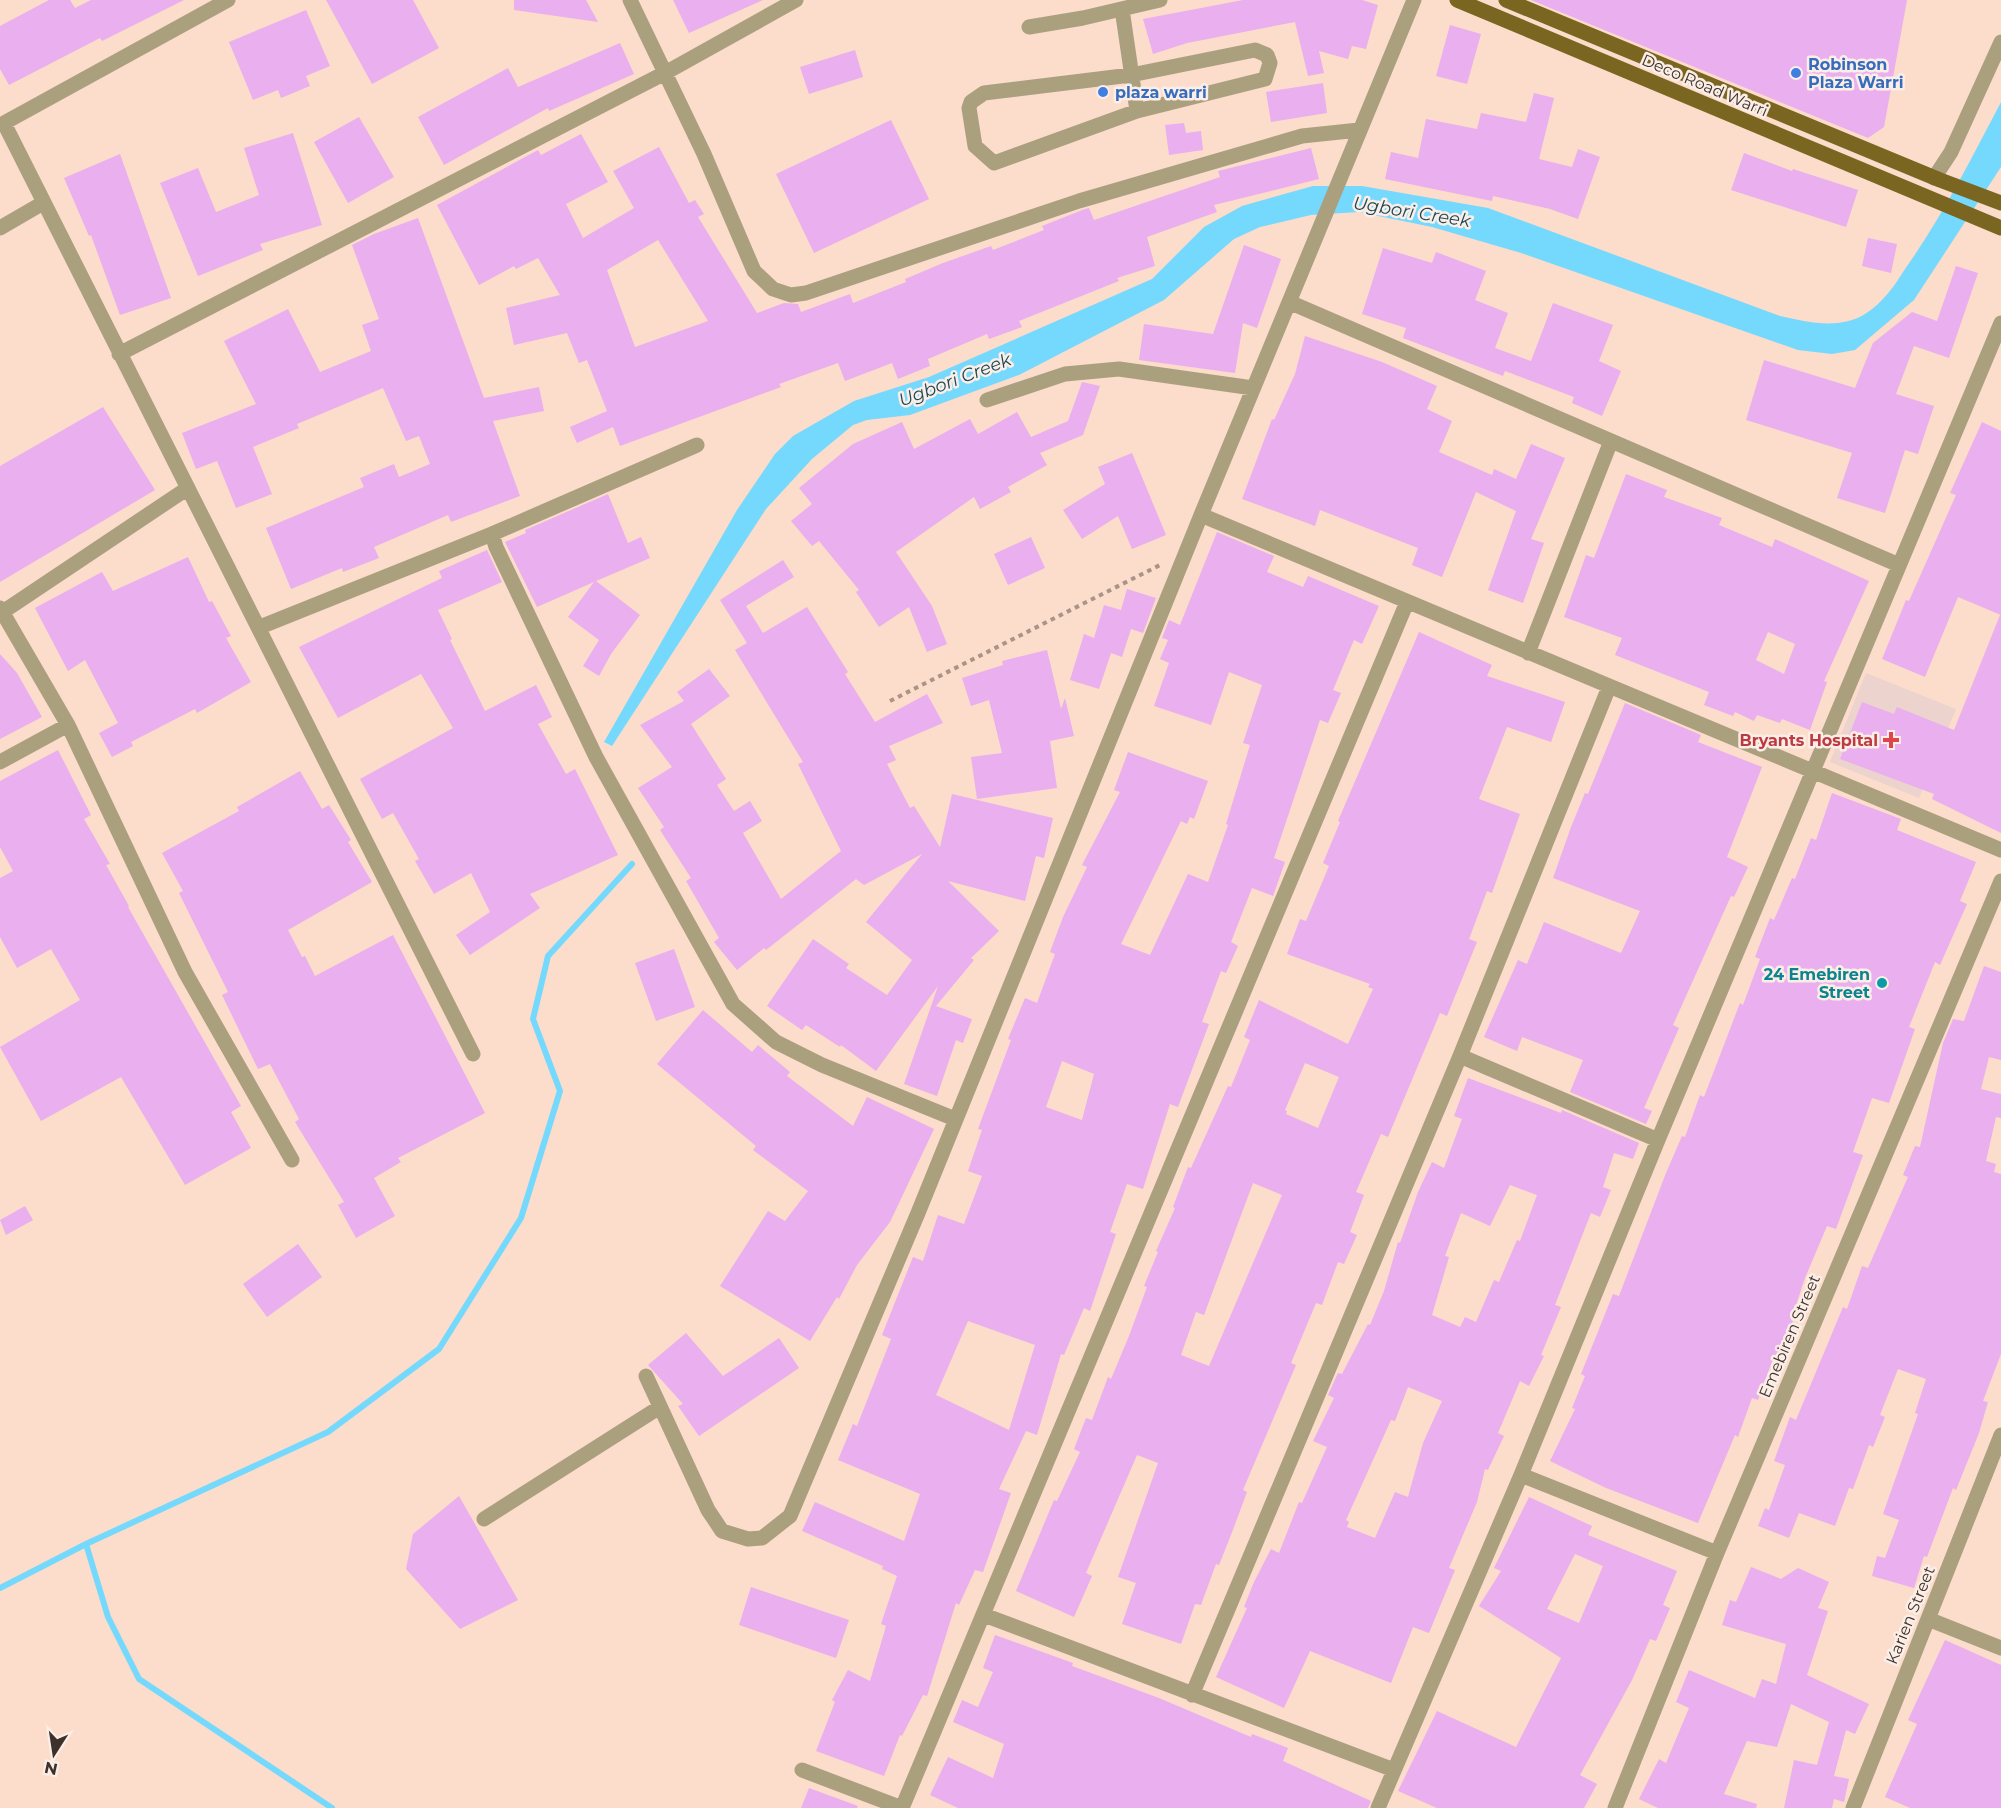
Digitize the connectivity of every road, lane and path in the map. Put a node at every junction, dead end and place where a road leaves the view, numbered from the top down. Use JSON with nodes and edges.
{"nodes":[{"id":1,"x":228,"y":0,"type":"edge"},
{"id":2,"x":630,"y":0,"type":"edge"},
{"id":3,"x":796,"y":0,"type":"edge"},
{"id":4,"x":1160,"y":0,"type":"edge"},
{"id":5,"x":1414,"y":0,"type":"edge"},
{"id":6,"x":1457,"y":0,"type":"edge"},
{"id":7,"x":1506,"y":0,"type":"edge"},
{"id":8,"x":1122,"y":9,"type":"junction"},
{"id":9,"x":1029,"y":27,"type":"dead end"},
{"id":10,"x":2001,"y":42,"type":"edge"},
{"id":11,"x":665,"y":73,"type":"junction"},
{"id":12,"x":1131,"y":75,"type":"junction"},
{"id":13,"x":1137,"y":111,"type":"junction"},
{"id":14,"x":2,"y":120,"type":"edge"},
{"id":15,"x":1359,"y":130,"type":"junction"},
{"id":16,"x":1937,"y":179,"type":"junction"},
{"id":17,"x":43,"y":203,"type":"junction"},
{"id":18,"x":2001,"y":203,"type":"edge"},
{"id":19,"x":1995,"y":227,"type":"edge"},
{"id":20,"x":0,"y":228,"type":"edge"},
{"id":21,"x":1288,"y":302,"type":"junction"},
{"id":22,"x":2001,"y":323,"type":"edge"},
{"id":23,"x":119,"y":354,"type":"junction"},
{"id":24,"x":1253,"y":388,"type":"junction"},
{"id":25,"x":987,"y":400,"type":"dead end"},
{"id":26,"x":1611,"y":441,"type":"junction"},
{"id":27,"x":697,"y":445,"type":"dead end"},
{"id":28,"x":188,"y":488,"type":"junction"},
{"id":29,"x":1200,"y":515,"type":"junction"},
{"id":30,"x":492,"y":534,"type":"junction"},
{"id":31,"x":1185,"y":554,"type":"junction"},
{"id":32,"x":1899,"y":565,"type":"junction"},
{"id":33,"x":1407,"y":602,"type":"junction"},
{"id":34,"x":2,"y":610,"type":"edge"},
{"id":35,"x":260,"y":627,"type":"junction"},
{"id":36,"x":1528,"y":653,"type":"junction"},
{"id":37,"x":1608,"y":687,"type":"junction"},
{"id":38,"x":890,"y":701,"type":"dead end"},
{"id":39,"x":68,"y":725,"type":"junction"},
{"id":40,"x":0,"y":762,"type":"edge"},
{"id":41,"x":1813,"y":770,"type":"junction"},
{"id":42,"x":2001,"y":850,"type":"edge"},
{"id":43,"x":2001,"y":880,"type":"edge"},
{"id":44,"x":473,"y":1054,"type":"dead end"},
{"id":45,"x":1460,"y":1056,"type":"junction"},
{"id":46,"x":954,"y":1119,"type":"junction"},
{"id":47,"x":1658,"y":1140,"type":"junction"},
{"id":48,"x":292,"y":1160,"type":"dead end"},
{"id":49,"x":646,"y":1376,"type":"dead end"},
{"id":50,"x":660,"y":1407,"type":"junction"},
{"id":51,"x":2001,"y":1435,"type":"edge"},
{"id":52,"x":1521,"y":1475,"type":"junction"},
{"id":53,"x":484,"y":1519,"type":"dead end"},
{"id":54,"x":1717,"y":1553,"type":"junction"},
{"id":55,"x":984,"y":1615,"type":"junction"},
{"id":56,"x":1928,"y":1619,"type":"junction"},
{"id":57,"x":2001,"y":1648,"type":"edge"},
{"id":58,"x":1192,"y":1695,"type":"junction"},
{"id":59,"x":802,"y":1770,"type":"dead end"},
{"id":60,"x":1394,"y":1770,"type":"junction"},
{"id":61,"x":902,"y":1808,"type":"edge"},
{"id":62,"x":1378,"y":1808,"type":"edge"},
{"id":63,"x":1615,"y":1808,"type":"edge"},
{"id":64,"x":1852,"y":1808,"type":"edge"}],
"edges":[{"from":1,"to":14,"type":"street"},
{"from":2,"to":11,"type":"street"},
{"from":3,"to":11,"type":"street"},
{"from":4,"to":8,"type":"street"},
{"from":5,"to":15,"type":"street"},
{"from":6,"to":19,"type":"main road","name":"Deco Road Warri"},
{"from":7,"to":16,"type":"main road","name":"Deco Road Warri"},
{"from":8,"to":9,"type":"street"},
{"from":8,"to":12,"type":"street"},
{"from":10,"to":16,"type":"street"},
{"from":11,"to":15,"type":"street"},
{"from":11,"to":23,"type":"street"},
{"from":12,"to":13,"type":"street"},
{"from":12,"to":13,"type":"street"},
{"from":12,"to":13,"type":"street"},
{"from":14,"to":17,"type":"street"},
{"from":15,"to":21,"type":"street"},
{"from":16,"to":18,"type":"main road","name":"Deco Road Warri"},
{"from":17,"to":20,"type":"street"},
{"from":17,"to":23,"type":"street"},
{"from":21,"to":24,"type":"street"},
{"from":21,"to":26,"type":"street"},
{"from":22,"to":32,"type":"street"},
{"from":23,"to":28,"type":"street"},
{"from":24,"to":25,"type":"street"},
{"from":24,"to":29,"type":"street"},
{"from":26,"to":32,"type":"street"},
{"from":26,"to":36,"type":"street"},
{"from":27,"to":30,"type":"street"},
{"from":28,"to":34,"type":"street"},
{"from":28,"to":35,"type":"street"},
{"from":29,"to":31,"type":"street"},
{"from":29,"to":33,"type":"street"},
{"from":30,"to":35,"type":"street"},
{"from":30,"to":46,"type":"street"},
{"from":31,"to":38,"type":"path"},
{"from":31,"to":46,"type":"street"},
{"from":32,"to":41,"type":"street"},
{"from":33,"to":36,"type":"street"},
{"from":33,"to":55,"type":"street"},
{"from":34,"to":39,"type":"street"},
{"from":35,"to":44,"type":"street"},
{"from":36,"to":37,"type":"street"},
{"from":37,"to":41,"type":"street"},
{"from":37,"to":45,"type":"street"},
{"from":39,"to":40,"type":"street"},
{"from":39,"to":48,"type":"street"},
{"from":41,"to":42,"type":"street"},
{"from":41,"to":47,"type":"street"},
{"from":43,"to":54,"type":"street","name":"Emebiren Street"},
{"from":45,"to":47,"type":"street"},
{"from":45,"to":58,"type":"street"},
{"from":46,"to":50,"type":"street"},
{"from":47,"to":52,"type":"street"},
{"from":49,"to":50,"type":"street"},
{"from":50,"to":53,"type":"street"},
{"from":51,"to":56,"type":"street","name":"Karien Street"},
{"from":52,"to":54,"type":"street"},
{"from":52,"to":60,"type":"street"},
{"from":54,"to":63,"type":"street","name":"Emebiren Street"},
{"from":55,"to":58,"type":"street"},
{"from":55,"to":61,"type":"street"},
{"from":56,"to":57,"type":"street"},
{"from":56,"to":64,"type":"street","name":"Karien Street"},
{"from":58,"to":60,"type":"street"},
{"from":59,"to":61,"type":"street"},
{"from":60,"to":62,"type":"street"}]}
